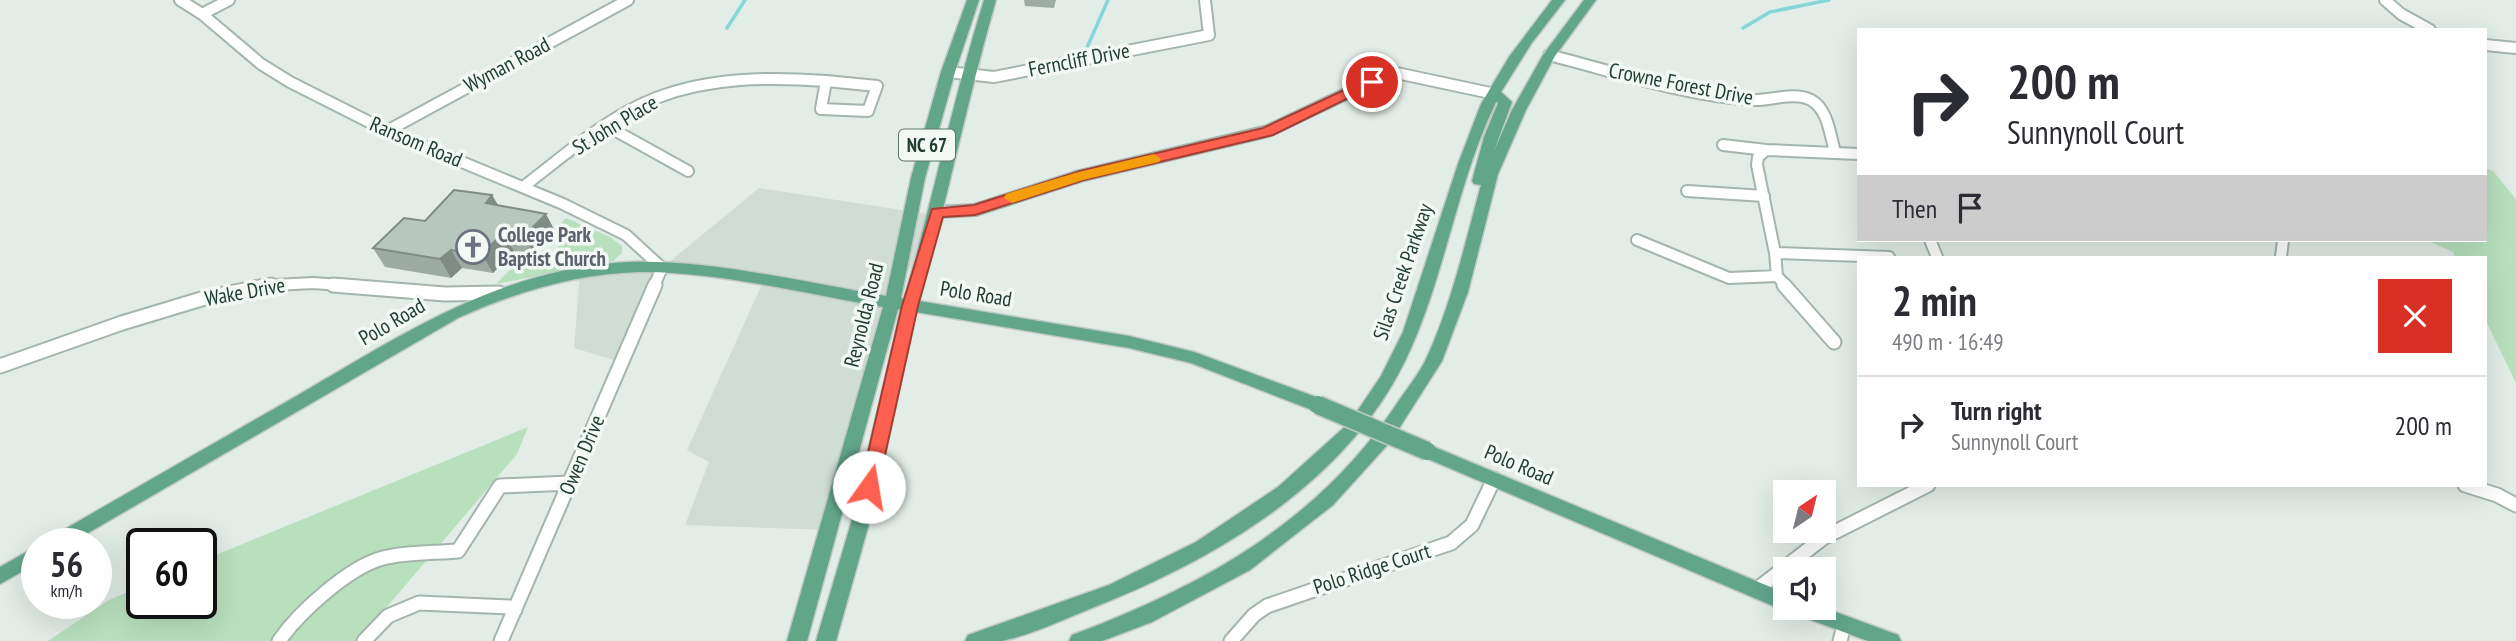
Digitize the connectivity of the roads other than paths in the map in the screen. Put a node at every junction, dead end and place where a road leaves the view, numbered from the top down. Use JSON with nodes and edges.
{"nodes":[{"id":1,"x":180,"y":0,"type":"edge"},
{"id":2,"x":229,"y":0,"type":"edge"},
{"id":3,"x":628,"y":0,"type":"edge"},
{"id":4,"x":973,"y":0,"type":"edge"},
{"id":5,"x":989,"y":0,"type":"edge"},
{"id":6,"x":1205,"y":0,"type":"edge"},
{"id":7,"x":1559,"y":0,"type":"edge"},
{"id":8,"x":1590,"y":0,"type":"edge"},
{"id":9,"x":2385,"y":0,"type":"edge"},
{"id":10,"x":202,"y":14,"type":"junction"},
{"id":11,"x":2426,"y":28,"type":"edge"},
{"id":12,"x":2487,"y":45,"type":"edge"},
{"id":13,"x":2516,"y":48,"type":"edge"},
{"id":14,"x":1549,"y":55,"type":"junction"},
{"id":15,"x":948,"y":72,"type":"junction"},
{"id":16,"x":967,"y":76,"type":"junction"},
{"id":17,"x":759,"y":80,"type":"joint"},
{"id":18,"x":826,"y":80,"type":"junction"},
{"id":19,"x":1496,"y":94,"type":"junction"},
{"id":20,"x":607,"y":126,"type":"junction"},
{"id":21,"x":387,"y":131,"type":"junction"},
{"id":22,"x":1723,"y":145,"type":"dead end"},
{"id":23,"x":1766,"y":150,"type":"junction"},
{"id":24,"x":1835,"y":152,"type":"junction"},
{"id":25,"x":1857,"y":154,"type":"edge"},
{"id":26,"x":688,"y":170,"type":"dead end"},
{"id":27,"x":523,"y":187,"type":"junction"},
{"id":28,"x":1687,"y":191,"type":"dead end"},
{"id":29,"x":1763,"y":196,"type":"junction"},
{"id":30,"x":937,"y":212,"type":"junction"},
{"id":31,"x":1480,"y":218,"type":"junction"},
{"id":32,"x":1637,"y":240,"type":"dead end"},
{"id":33,"x":1775,"y":253,"type":"junction"},
{"id":34,"x":1860,"y":256,"type":"edge"},
{"id":35,"x":662,"y":268,"type":"junction"},
{"id":36,"x":1777,"y":276,"type":"junction"},
{"id":37,"x":499,"y":293,"type":"junction"},
{"id":38,"x":892,"y":303,"type":"junction"},
{"id":39,"x":910,"y":306,"type":"junction"},
{"id":40,"x":1834,"y":342,"type":"dead end"},
{"id":41,"x":0,"y":366,"type":"edge"},
{"id":42,"x":1494,"y":479,"type":"junction"},
{"id":43,"x":569,"y":483,"type":"junction"},
{"id":44,"x":1924,"y":487,"type":"edge"},
{"id":45,"x":2471,"y":487,"type":"edge"},
{"id":46,"x":2516,"y":505,"type":"edge"},
{"id":47,"x":82,"y":528,"type":"edge"},
{"id":48,"x":21,"y":564,"type":"edge"},
{"id":49,"x":0,"y":576,"type":"edge"},
{"id":50,"x":1756,"y":590,"type":"junction"},
{"id":51,"x":1773,"y":597,"type":"edge"},
{"id":52,"x":516,"y":610,"type":"junction"},
{"id":53,"x":1820,"y":620,"type":"edge"},
{"id":54,"x":1842,"y":633,"type":"edge"},
{"id":55,"x":279,"y":641,"type":"edge"},
{"id":56,"x":364,"y":641,"type":"edge"},
{"id":57,"x":501,"y":641,"type":"edge"},
{"id":58,"x":797,"y":641,"type":"edge"},
{"id":59,"x":826,"y":641,"type":"edge"},
{"id":60,"x":975,"y":641,"type":"edge"},
{"id":61,"x":1079,"y":641,"type":"edge"},
{"id":62,"x":1231,"y":641,"type":"edge"},
{"id":63,"x":1891,"y":641,"type":"edge"}],
"edges":[{"from":1,"to":10,"type":"street","name":"Ransom Road"},
{"from":2,"to":10,"type":"street"},
{"from":3,"to":21,"type":"street","name":"Wyman Road"},
{"from":4,"to":15,"type":"main road","name":"Reynolda Road","number":"NC 67"},
{"from":5,"to":16,"type":"main road","name":"Reynolda Road","number":"NC 67"},
{"from":6,"to":16,"type":"street","name":"Ferncliff Drive"},
{"from":7,"to":19,"type":"main road","name":"Silas Creek Parkway"},
{"from":8,"to":14,"type":"main road"},
{"from":9,"to":11,"type":"street"},
{"from":10,"to":21,"type":"street","name":"Ransom Road"},
{"from":12,"to":13,"type":"street"},
{"from":14,"to":24,"type":"street","name":"Crowne Forest Drive"},
{"from":14,"to":31,"type":"main road"},
{"from":15,"to":16,"type":"street","name":"Ferncliff Drive"},
{"from":15,"to":38,"type":"main road","name":"Reynolda Road","number":"NC 67"},
{"from":16,"to":30,"type":"main road","name":"Reynolda Road","number":"NC 67"},
{"from":17,"to":18,"type":"street"},
{"from":17,"to":20,"type":"street","name":"St John Place"},
{"from":18,"to":18,"type":"street"},
{"from":19,"to":30,"type":"street"},
{"from":19,"to":31,"type":"main road"},
{"from":19,"to":60,"type":"main road","name":"Silas Creek Parkway"},
{"from":20,"to":26,"type":"street"},
{"from":20,"to":27,"type":"street","name":"St John Place"},
{"from":21,"to":27,"type":"street","name":"Ransom Road"},
{"from":22,"to":23,"type":"street"},
{"from":23,"to":24,"type":"street"},
{"from":23,"to":29,"type":"street"},
{"from":24,"to":25,"type":"street"},
{"from":27,"to":35,"type":"street","name":"Ransom Road"},
{"from":28,"to":29,"type":"street"},
{"from":29,"to":33,"type":"street"},
{"from":30,"to":39,"type":"main road","name":"Reynolda Road","number":"NC 67"},
{"from":31,"to":61,"type":"main road"},
{"from":32,"to":36,"type":"street"},
{"from":33,"to":34,"type":"street"},
{"from":33,"to":36,"type":"street"},
{"from":35,"to":37,"type":"main road","name":"Polo Road"},
{"from":35,"to":38,"type":"main road","name":"Polo Road"},
{"from":35,"to":43,"type":"street","name":"Owen Drive"},
{"from":36,"to":40,"type":"street"},
{"from":37,"to":41,"type":"street","name":"Wake Drive"},
{"from":37,"to":47,"type":"main road","name":"Polo Road"},
{"from":38,"to":39,"type":"main road","name":"Polo Road"},
{"from":38,"to":58,"type":"main road","name":"Reynolda Road","number":"NC 67"},
{"from":39,"to":42,"type":"main road","name":"Polo Road","bridge":true},
{"from":39,"to":59,"type":"main road","name":"Reynolda Road","number":"NC 67"},
{"from":42,"to":50,"type":"main road","name":"Polo Road"},
{"from":42,"to":62,"type":"street","name":"Polo Ridge Court"},
{"from":43,"to":52,"type":"street","name":"Owen Drive"},
{"from":43,"to":55,"type":"street"},
{"from":44,"to":50,"type":"street"},
{"from":45,"to":46,"type":"street"},
{"from":48,"to":49,"type":"main road"},
{"from":50,"to":51,"type":"main road","name":"Polo Road"},
{"from":52,"to":56,"type":"street"},
{"from":52,"to":57,"type":"street","name":"Owen Drive"},
{"from":53,"to":54,"type":"main road"},
{"from":54,"to":63,"type":"main road"}]}
